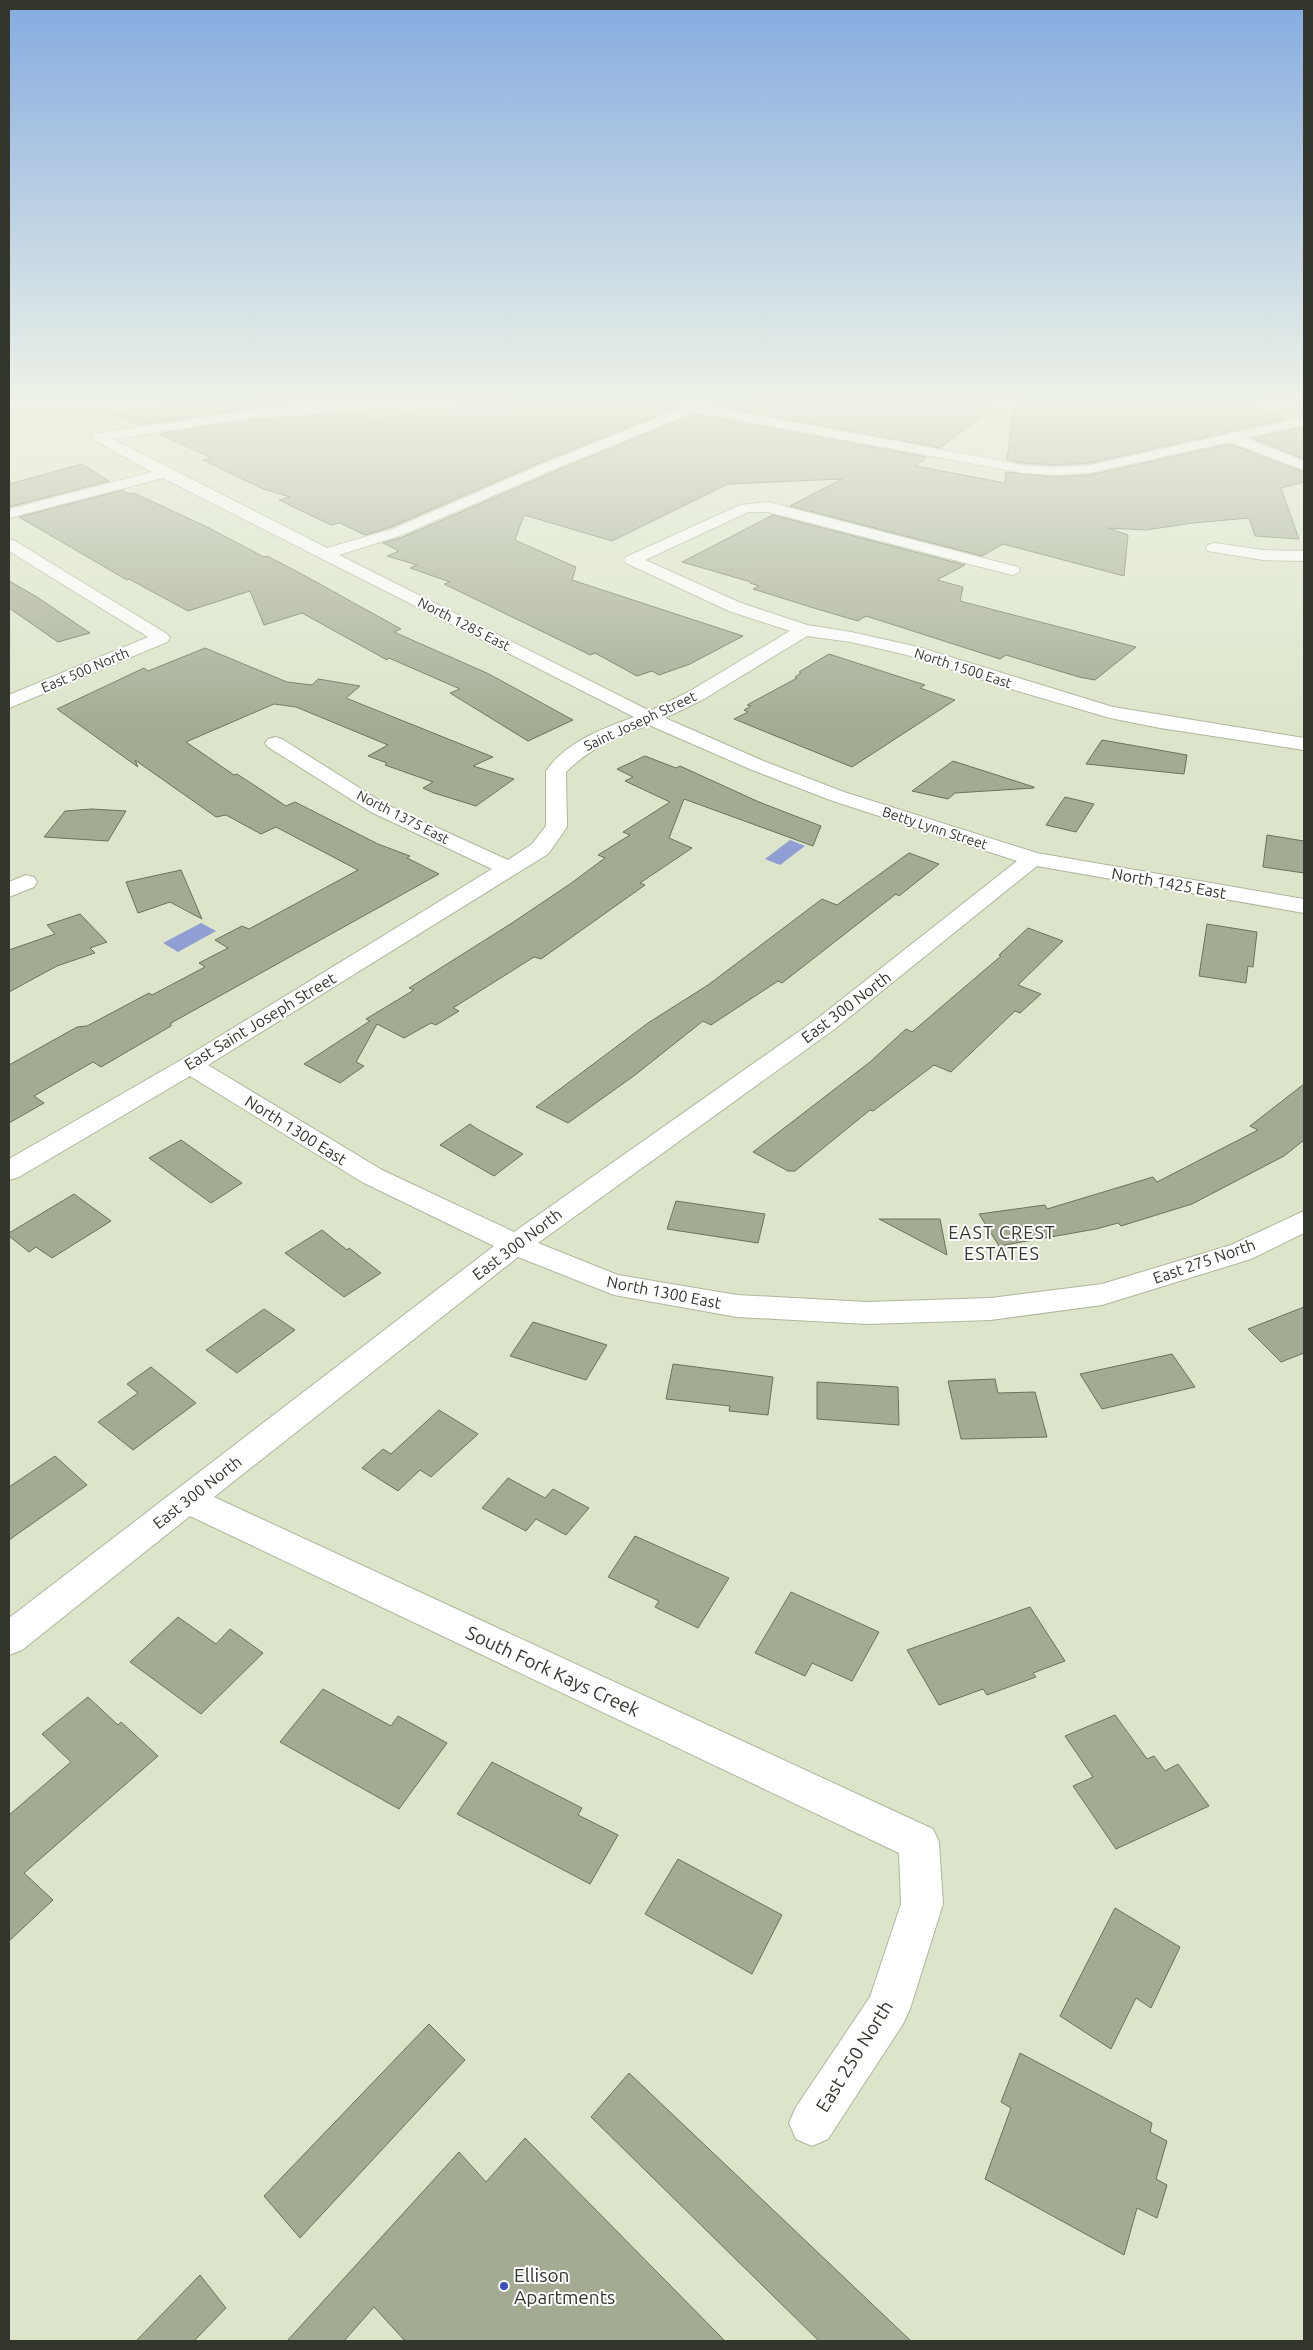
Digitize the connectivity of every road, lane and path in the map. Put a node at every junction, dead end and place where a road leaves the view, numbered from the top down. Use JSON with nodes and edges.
{"nodes":[{"id":1,"x":242,"y":512,"type":"edge"},
{"id":2,"x":445,"y":512,"type":"edge"},
{"id":3,"x":737,"y":512,"type":"edge"},
{"id":4,"x":786,"y":512,"type":"edge"},
{"id":5,"x":9,"y":544,"type":"edge"},
{"id":6,"x":1214,"y":548,"type":"dead end"},
{"id":7,"x":325,"y":554,"type":"junction"},
{"id":8,"x":1304,"y":556,"type":"edge"},
{"id":9,"x":1012,"y":570,"type":"dead end"},
{"id":10,"x":804,"y":630,"type":"junction"},
{"id":11,"x":9,"y":702,"type":"edge"},
{"id":12,"x":650,"y":718,"type":"junction"},
{"id":13,"x":275,"y":744,"type":"dead end"},
{"id":14,"x":1304,"y":744,"type":"edge"},
{"id":15,"x":837,"y":796,"type":"joint"},
{"id":16,"x":1033,"y":859,"type":"junction"},
{"id":17,"x":510,"y":869,"type":"junction"},
{"id":18,"x":1304,"y":906,"type":"edge"},
{"id":19,"x":190,"y":1065,"type":"junction"},
{"id":20,"x":9,"y":1171,"type":"edge"},
{"id":21,"x":1304,"y":1221,"type":"edge"},
{"id":22,"x":514,"y":1245,"type":"junction"},
{"id":23,"x":1102,"y":1294,"type":"joint"},
{"id":24,"x":188,"y":1500,"type":"junction"},
{"id":25,"x":9,"y":1639,"type":"edge"},
{"id":26,"x":919,"y":1842,"type":"joint"},
{"id":27,"x":812,"y":2123,"type":"dead end"}],
"edges":[{"from":1,"to":7,"type":"street","name":"North 1285 East"},
{"from":2,"to":7,"type":"street"},
{"from":3,"to":10,"type":"street","name":"North 1500 East"},
{"from":4,"to":9,"type":"street","name":"North 1500 East"},
{"from":5,"to":11,"type":"street","name":"East 500 North"},
{"from":6,"to":8,"type":"street"},
{"from":7,"to":12,"type":"street","name":"North 1285 East"},
{"from":10,"to":12,"type":"street","name":"Saint Joseph Street"},
{"from":10,"to":14,"type":"street","name":"North 1500 East"},
{"from":12,"to":15,"type":"street","name":"North 1285 East"},
{"from":12,"to":17,"type":"street","name":"Saint Joseph Street"},
{"from":13,"to":17,"type":"street","name":"North 1375 East"},
{"from":15,"to":16,"type":"street","name":"Betty Lynn Street"},
{"from":16,"to":18,"type":"street","name":"North 1425 East"},
{"from":16,"to":22,"type":"street","name":"East 300 North"},
{"from":17,"to":19,"type":"street","name":"East Saint Joseph Street"},
{"from":19,"to":20,"type":"street","name":"East Saint Joseph Street"},
{"from":19,"to":22,"type":"street","name":"North 1300 East"},
{"from":21,"to":23,"type":"street","name":"East 275 North"},
{"from":22,"to":23,"type":"street","name":"North 1300 East"},
{"from":22,"to":24,"type":"street","name":"East 300 North"},
{"from":24,"to":25,"type":"street","name":"East 300 North"},
{"from":24,"to":26,"type":"street","name":"South Fork Kays Creek"},
{"from":26,"to":27,"type":"street","name":"East 250 North"}]}
